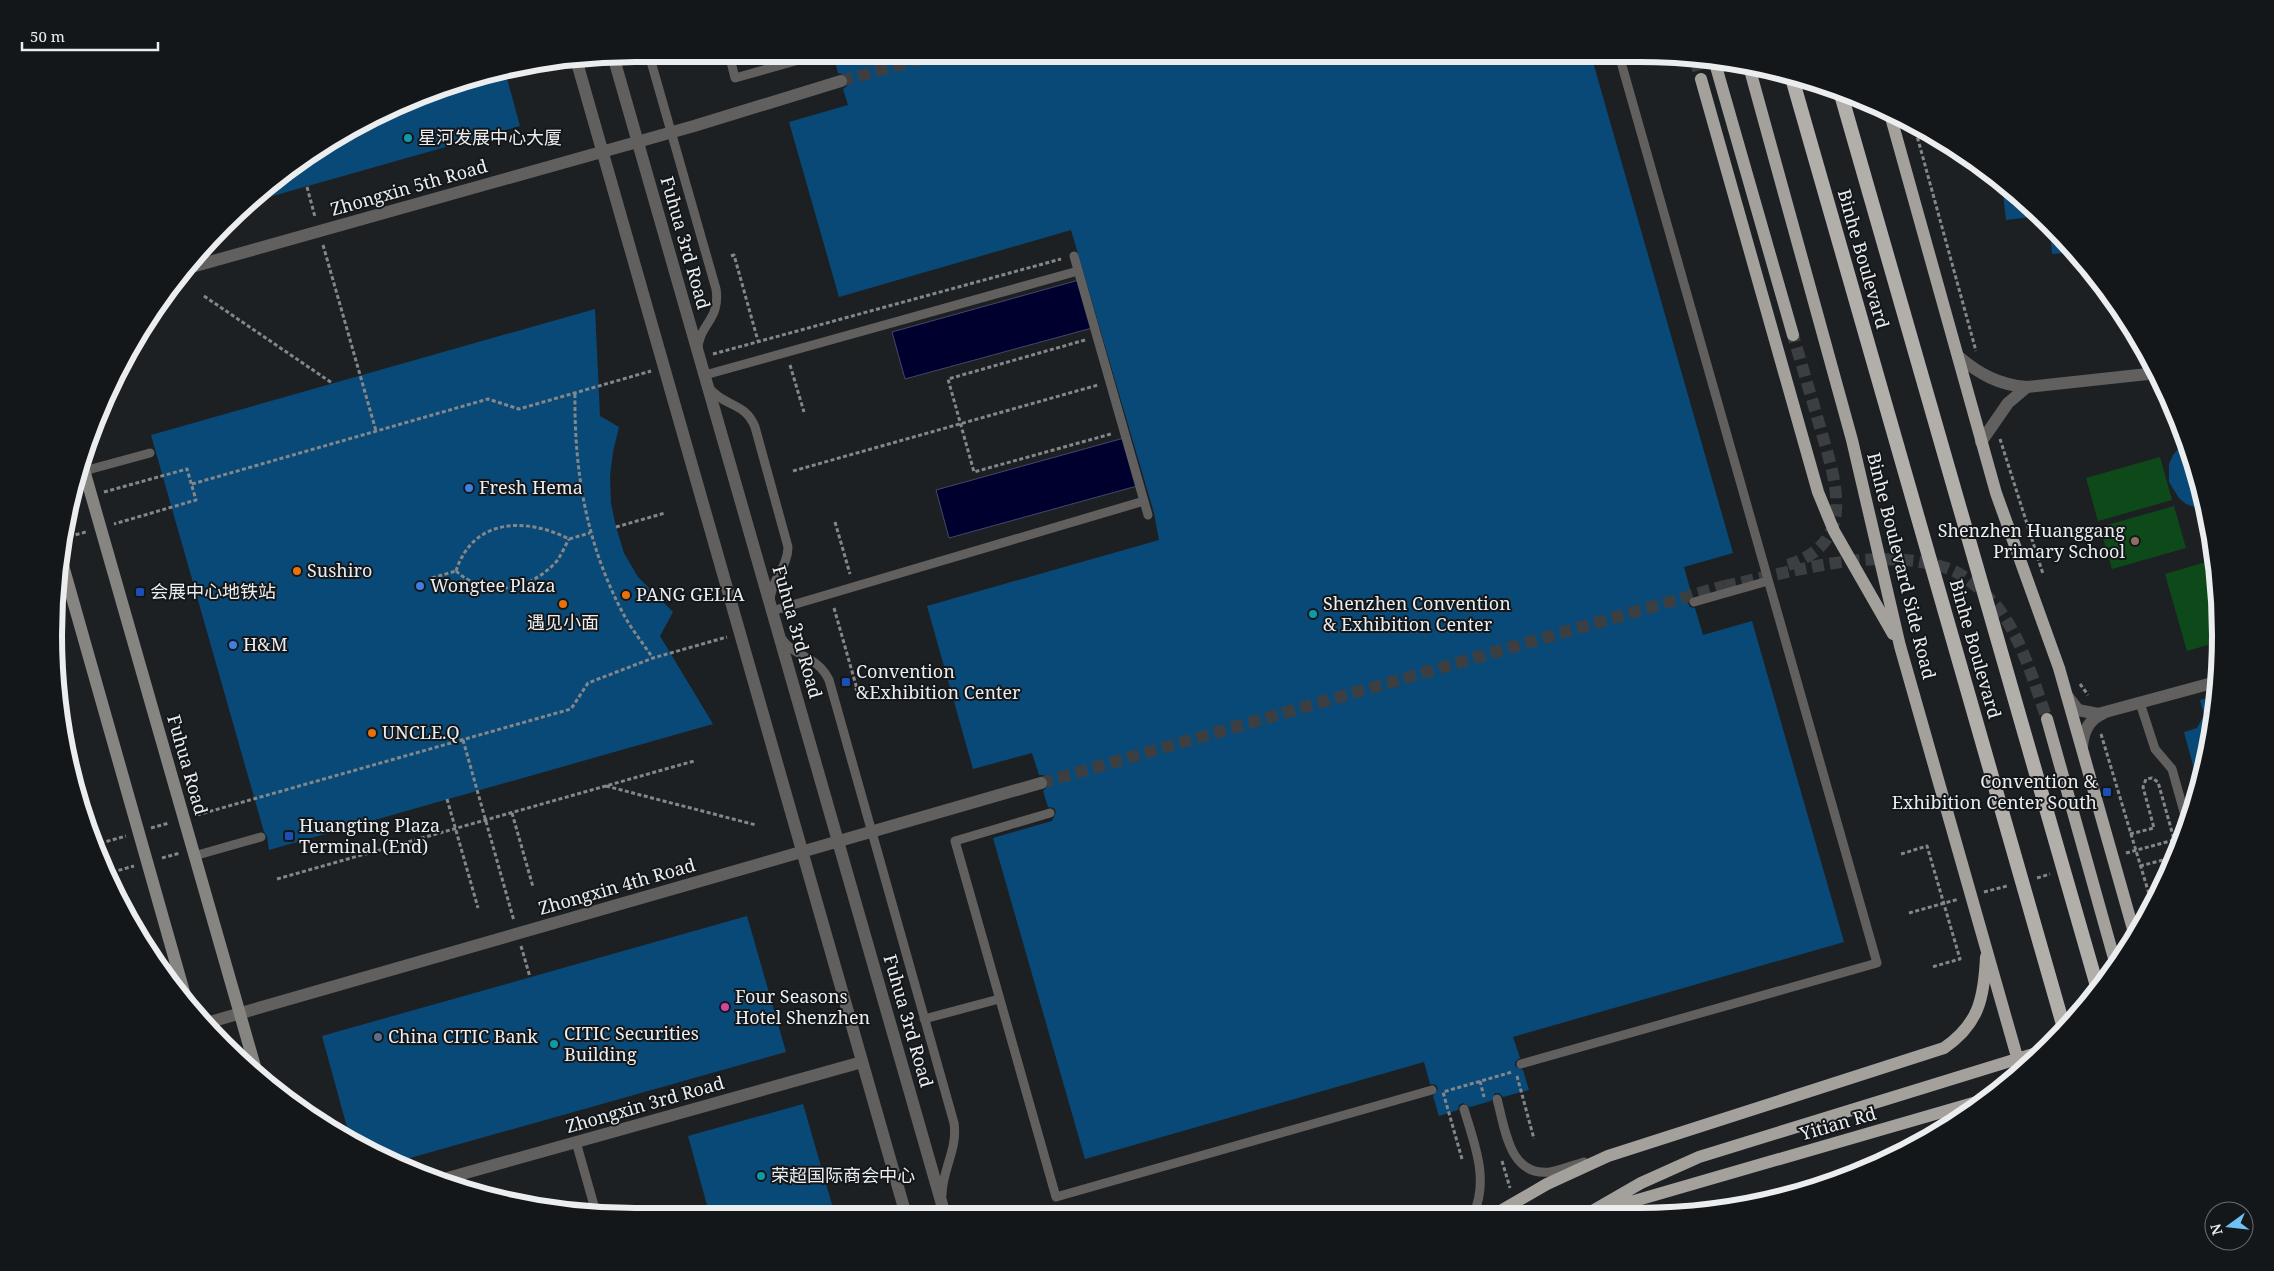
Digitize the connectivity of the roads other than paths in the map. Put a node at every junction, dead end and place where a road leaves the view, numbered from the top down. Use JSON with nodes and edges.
{"nodes":[{"id":1,"x":651,"y":62,"type":"edge"},
{"id":2,"x":731,"y":62,"type":"edge"},
{"id":3,"x":792,"y":62,"type":"edge"},
{"id":4,"x":1621,"y":62,"type":"edge"},
{"id":5,"x":615,"y":63,"type":"edge"},
{"id":6,"x":578,"y":66,"type":"edge"},
{"id":7,"x":1716,"y":68,"type":"edge"},
{"id":8,"x":1751,"y":74,"type":"edge"},
{"id":9,"x":1701,"y":79,"type":"tunnel mouth"},
{"id":10,"x":841,"y":81,"type":"tunnel mouth"},
{"id":11,"x":1794,"y":84,"type":"edge"},
{"id":12,"x":1843,"y":100,"type":"edge"},
{"id":13,"x":1892,"y":122,"type":"edge"},
{"id":14,"x":671,"y":132,"type":"junction"},
{"id":15,"x":638,"y":141,"type":"junction"},
{"id":16,"x":602,"y":152,"type":"junction"},
{"id":17,"x":1074,"y":256,"type":"road end"},
{"id":18,"x":199,"y":265,"type":"edge"},
{"id":19,"x":1078,"y":271,"type":"junction"},
{"id":20,"x":1793,"y":335,"type":"tunnel mouth"},
{"id":21,"x":705,"y":353,"type":"junction"},
{"id":22,"x":1958,"y":356,"type":"junction"},
{"id":23,"x":2148,"y":374,"type":"edge"},
{"id":24,"x":707,"y":381,"type":"junction"},
{"id":25,"x":2027,"y":387,"type":"junction"},
{"id":26,"x":1981,"y":442,"type":"junction"},
{"id":27,"x":150,"y":453,"type":"dead end"},
{"id":28,"x":88,"y":466,"type":"edge"},
{"id":29,"x":85,"y":476,"type":"edge"},
{"id":30,"x":1144,"y":502,"type":"junction"},
{"id":31,"x":1148,"y":515,"type":"dead end"},
{"id":32,"x":66,"y":575,"type":"edge"},
{"id":33,"x":1768,"y":581,"type":"junction"},
{"id":34,"x":1694,"y":602,"type":"dead end"},
{"id":35,"x":771,"y":607,"type":"junction"},
{"id":36,"x":780,"y":636,"type":"junction"},
{"id":37,"x":1900,"y":646,"type":"junction"},
{"id":38,"x":2209,"y":684,"type":"edge"},
{"id":39,"x":2067,"y":696,"type":"junction"},
{"id":40,"x":2140,"y":703,"type":"junction"},
{"id":41,"x":2106,"y":712,"type":"junction"},
{"id":42,"x":2047,"y":719,"type":"tunnel mouth"},
{"id":43,"x":2082,"y":747,"type":"junction"},
{"id":44,"x":1041,"y":783,"type":"tunnel mouth"},
{"id":45,"x":2184,"y":811,"type":"edge"},
{"id":46,"x":1050,"y":814,"type":"dead end"},
{"id":47,"x":871,"y":831,"type":"junction"},
{"id":48,"x":261,"y":837,"type":"dead end"},
{"id":49,"x":838,"y":840,"type":"junction"},
{"id":50,"x":802,"y":851,"type":"junction"},
{"id":51,"x":194,"y":856,"type":"junction"},
{"id":52,"x":2130,"y":916,"type":"junction"},
{"id":53,"x":2136,"y":921,"type":"edge"},
{"id":54,"x":2132,"y":926,"type":"edge"},
{"id":55,"x":1986,"y":947,"type":"junction"},
{"id":56,"x":2113,"y":956,"type":"edge"},
{"id":57,"x":2095,"y":981,"type":"edge"},
{"id":58,"x":182,"y":985,"type":"edge"},
{"id":59,"x":999,"y":999,"type":"junction"},
{"id":60,"x":239,"y":1013,"type":"junction"},
{"id":61,"x":924,"y":1019,"type":"junction"},
{"id":62,"x":212,"y":1021,"type":"edge"},
{"id":63,"x":2062,"y":1021,"type":"edge"},
{"id":64,"x":2028,"y":1056,"type":"edge"},
{"id":65,"x":254,"y":1062,"type":"edge"},
{"id":66,"x":862,"y":1062,"type":"junction"},
{"id":67,"x":2019,"y":1063,"type":"edge"},
{"id":68,"x":1521,"y":1064,"type":"dead end"},
{"id":69,"x":1432,"y":1090,"type":"dead end"},
{"id":70,"x":1497,"y":1099,"type":"dead end"},
{"id":71,"x":1967,"y":1105,"type":"edge"},
{"id":72,"x":1464,"y":1109,"type":"dead end"},
{"id":73,"x":576,"y":1142,"type":"junction"},
{"id":74,"x":1608,"y":1156,"type":"junction"},
{"id":75,"x":450,"y":1177,"type":"edge"},
{"id":76,"x":594,"y":1207,"type":"edge"},
{"id":77,"x":904,"y":1208,"type":"edge"},
{"id":78,"x":943,"y":1208,"type":"edge"},
{"id":79,"x":944,"y":1208,"type":"edge"},
{"id":80,"x":1476,"y":1208,"type":"edge"},
{"id":81,"x":1506,"y":1208,"type":"edge"},
{"id":82,"x":1598,"y":1208,"type":"edge"},
{"id":83,"x":1611,"y":1208,"type":"edge"}],
"edges":[{"from":1,"to":14,"type":"lane"},
{"from":2,"to":3,"type":"lane"},
{"from":4,"to":33,"type":"lane"},
{"from":5,"to":15,"type":"street","name":"Fuhua 3rd Road"},
{"from":6,"to":16,"type":"street"},
{"from":7,"to":20,"type":"main road"},
{"from":8,"to":37,"type":"main road","name":"Binhe Boulevard Side Road"},
{"from":9,"to":37,"type":"main road"},
{"from":10,"to":14,"type":"street","name":"Zhongxin 5th Road"},
{"from":11,"to":63,"type":"highway","name":"Binhe Boulevard"},
{"from":12,"to":57,"type":"highway","name":"Binhe Boulevard"},
{"from":13,"to":22,"type":"main road"},
{"from":14,"to":15,"type":"street","name":"Zhongxin 5th Road"},
{"from":14,"to":21,"type":"lane"},
{"from":15,"to":16,"type":"street","name":"Zhongxin 5th Road"},
{"from":15,"to":21,"type":"street","name":"Fuhua 3rd Road"},
{"from":16,"to":18,"type":"street","name":"Zhongxin 5th Road"},
{"from":16,"to":50,"type":"street"},
{"from":17,"to":19,"type":"lane"},
{"from":19,"to":24,"type":"lane"},
{"from":19,"to":30,"type":"lane"},
{"from":21,"to":24,"type":"street","name":"Fuhua 3rd Road"},
{"from":22,"to":25,"type":"street"},
{"from":22,"to":26,"type":"main road"},
{"from":23,"to":25,"type":"street"},
{"from":24,"to":35,"type":"street","name":"Fuhua 3rd Road"},
{"from":24,"to":35,"type":"lane"},
{"from":25,"to":26,"type":"street"},
{"from":26,"to":39,"type":"main road"},
{"from":27,"to":28,"type":"lane"},
{"from":29,"to":51,"type":"main road","name":"Fuhua Road"},
{"from":30,"to":31,"type":"lane"},
{"from":30,"to":35,"type":"lane"},
{"from":32,"to":58,"type":"main road"},
{"from":33,"to":34,"type":"lane"},
{"from":33,"to":68,"type":"lane"},
{"from":35,"to":36,"type":"street","name":"Fuhua 3rd Road"},
{"from":36,"to":47,"type":"lane"},
{"from":36,"to":49,"type":"street","name":"Fuhua 3rd Road"},
{"from":37,"to":55,"type":"main road","name":"Binhe Boulevard Side Road"},
{"from":38,"to":40,"type":"street"},
{"from":39,"to":41,"type":"street"},
{"from":39,"to":43,"type":"main road"},
{"from":40,"to":41,"type":"street"},
{"from":40,"to":45,"type":"lane"},
{"from":41,"to":43,"type":"street"},
{"from":42,"to":56,"type":"main road"},
{"from":43,"to":52,"type":"main road"},
{"from":44,"to":47,"type":"street","name":"Zhongxin 4th Road"},
{"from":46,"to":59,"type":"lane"},
{"from":47,"to":49,"type":"street","name":"Zhongxin 4th Road"},
{"from":47,"to":61,"type":"lane"},
{"from":48,"to":51,"type":"lane"},
{"from":49,"to":50,"type":"street","name":"Zhongxin 4th Road"},
{"from":49,"to":78,"type":"street","name":"Fuhua 3rd Road"},
{"from":50,"to":60,"type":"street","name":"Zhongxin 4th Road"},
{"from":50,"to":66,"type":"street"},
{"from":51,"to":60,"type":"main road","name":"Fuhua Road"},
{"from":52,"to":53,"type":"main road"},
{"from":52,"to":54,"type":"main road"},
{"from":55,"to":67,"type":"main road","name":"Binhe Boulevard Side Road"},
{"from":55,"to":74,"type":"main road"},
{"from":59,"to":61,"type":"lane"},
{"from":59,"to":69,"type":"lane"},
{"from":60,"to":62,"type":"street","name":"Zhongxin 4th Road"},
{"from":60,"to":65,"type":"main road","name":"Fuhua Road"},
{"from":61,"to":79,"type":"lane"},
{"from":64,"to":82,"type":"main road"},
{"from":66,"to":73,"type":"street","name":"Zhongxin 3rd Road"},
{"from":66,"to":77,"type":"street"},
{"from":70,"to":74,"type":"lane"},
{"from":71,"to":83,"type":"main road","name":"Yitian Rd"},
{"from":72,"to":80,"type":"lane"},
{"from":73,"to":75,"type":"street","name":"Zhongxin 3rd Road"},
{"from":73,"to":76,"type":"lane"},
{"from":74,"to":81,"type":"main road"}]}
